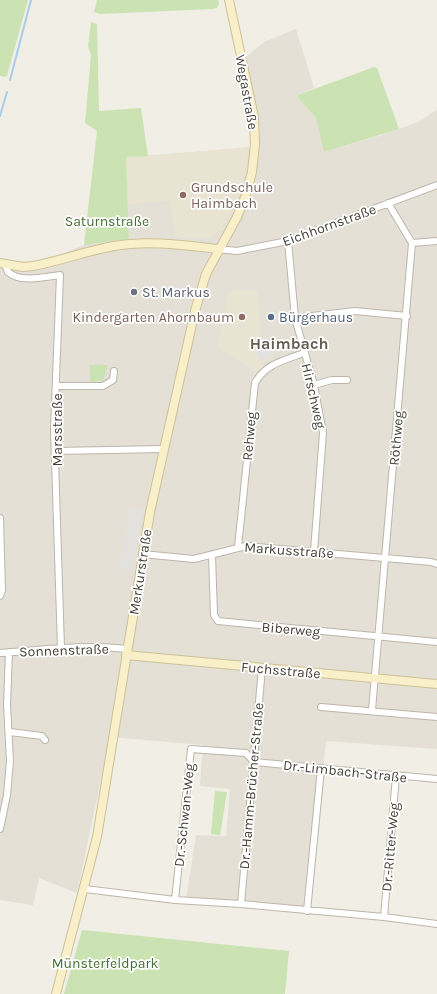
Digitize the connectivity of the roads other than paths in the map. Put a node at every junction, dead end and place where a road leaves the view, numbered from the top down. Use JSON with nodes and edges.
{"nodes":[{"id":1,"x":229,"y":0,"type":"edge"},
{"id":2,"x":437,"y":185,"type":"edge"},
{"id":3,"x":388,"y":203,"type":"junction"},
{"id":4,"x":437,"y":241,"type":"edge"},
{"id":5,"x":288,"y":242,"type":"junction"},
{"id":6,"x":412,"y":243,"type":"junction"},
{"id":7,"x":218,"y":249,"type":"junction"},
{"id":8,"x":3,"y":264,"type":"edge"},
{"id":9,"x":407,"y":316,"type":"junction"},
{"id":10,"x":296,"y":318,"type":"junction"},
{"id":11,"x":304,"y":354,"type":"junction"},
{"id":12,"x":114,"y":371,"type":"dead end"},
{"id":13,"x":347,"y":380,"type":"dead end"},
{"id":14,"x":314,"y":385,"type":"junction"},
{"id":15,"x":57,"y":386,"type":"junction"},
{"id":16,"x":163,"y":450,"type":"junction"},
{"id":17,"x":56,"y":451,"type":"junction"},
{"id":18,"x":0,"y":518,"type":"edge"},
{"id":19,"x":238,"y":547,"type":"junction"},
{"id":20,"x":314,"y":551,"type":"junction"},
{"id":21,"x":142,"y":554,"type":"junction"},
{"id":22,"x":212,"y":555,"type":"junction"},
{"id":23,"x":385,"y":558,"type":"junction"},
{"id":24,"x":437,"y":564,"type":"edge"},
{"id":25,"x":0,"y":596,"type":"edge"},
{"id":26,"x":378,"y":636,"type":"junction"},
{"id":27,"x":434,"y":642,"type":"edge"},
{"id":28,"x":61,"y":648,"type":"junction"},
{"id":29,"x":0,"y":652,"type":"edge"},
{"id":30,"x":9,"y":652,"type":"junction"},
{"id":31,"x":127,"y":652,"type":"junction"},
{"id":32,"x":262,"y":668,"type":"junction"},
{"id":33,"x":374,"y":679,"type":"junction"},
{"id":34,"x":437,"y":684,"type":"edge"},
{"id":35,"x":321,"y":707,"type":"dead end"},
{"id":36,"x":372,"y":710,"type":"junction"},
{"id":37,"x":437,"y":717,"type":"edge"},
{"id":38,"x":10,"y":732,"type":"junction"},
{"id":39,"x":45,"y":740,"type":"dead end"},
{"id":40,"x":254,"y":762,"type":"junction"},
{"id":41,"x":321,"y":769,"type":"junction"},
{"id":42,"x":396,"y":776,"type":"junction"},
{"id":43,"x":437,"y":779,"type":"edge"},
{"id":44,"x":0,"y":828,"type":"edge"},
{"id":45,"x":84,"y":889,"type":"junction"},
{"id":46,"x":175,"y":900,"type":"junction"},
{"id":47,"x":241,"y":904,"type":"junction"},
{"id":48,"x":307,"y":911,"type":"junction"},
{"id":49,"x":384,"y":918,"type":"junction"},
{"id":50,"x":437,"y":924,"type":"edge"},
{"id":51,"x":56,"y":994,"type":"edge"}],
"edges":[{"from":1,"to":7,"type":"main road","name":"Wegastraße"},
{"from":2,"to":3,"type":"street","name":"Eichhornstraße"},
{"from":3,"to":5,"type":"street","name":"Eichhornstraße"},
{"from":3,"to":6,"type":"street"},
{"from":4,"to":6,"type":"street"},
{"from":5,"to":7,"type":"street","name":"Eichhornstraße"},
{"from":5,"to":10,"type":"street","name":"Hirschweg"},
{"from":6,"to":9,"type":"street","name":"Röthweg"},
{"from":7,"to":8,"type":"main road"},
{"from":7,"to":16,"type":"main road","name":"Merkurstraße"},
{"from":8,"to":15,"type":"street","name":"Marsstraße"},
{"from":9,"to":10,"type":"street"},
{"from":9,"to":23,"type":"street","name":"Röthweg"},
{"from":10,"to":11,"type":"street","name":"Hirschweg"},
{"from":11,"to":14,"type":"street","name":"Hirschweg"},
{"from":11,"to":19,"type":"street","name":"Rehweg"},
{"from":12,"to":15,"type":"street"},
{"from":13,"to":14,"type":"street"},
{"from":14,"to":20,"type":"street","name":"Hirschweg"},
{"from":15,"to":17,"type":"street","name":"Marsstraße"},
{"from":16,"to":17,"type":"street"},
{"from":16,"to":21,"type":"main road","name":"Merkurstraße"},
{"from":17,"to":28,"type":"street","name":"Marsstraße"},
{"from":18,"to":25,"type":"street"},
{"from":19,"to":20,"type":"street","name":"Markusstraße"},
{"from":19,"to":22,"type":"street","name":"Markusstraße"},
{"from":20,"to":23,"type":"street","name":"Markusstraße"},
{"from":21,"to":22,"type":"street","name":"Markusstraße"},
{"from":21,"to":31,"type":"main road","name":"Merkurstraße"},
{"from":22,"to":26,"type":"street","name":"Biberweg"},
{"from":23,"to":24,"type":"street","name":"Markusstraße"},
{"from":23,"to":26,"type":"street","name":"Röthweg"},
{"from":26,"to":27,"type":"street","name":"Biberweg"},
{"from":26,"to":33,"type":"street","name":"Röthweg"},
{"from":28,"to":30,"type":"street","name":"Sonnenstraße"},
{"from":28,"to":31,"type":"street","name":"Sonnenstraße"},
{"from":29,"to":30,"type":"street","name":"Sonnenstraße"},
{"from":30,"to":38,"type":"street"},
{"from":31,"to":32,"type":"main road","name":"Fuchsstraße"},
{"from":31,"to":45,"type":"main road","name":"Merkurstraße"},
{"from":32,"to":33,"type":"main road","name":"Fuchsstraße"},
{"from":32,"to":40,"type":"street","name":"Dr.-Hamm-Brücher-Straße"},
{"from":33,"to":34,"type":"main road","name":"Fuchsstraße"},
{"from":33,"to":36,"type":"street","name":"Röthweg"},
{"from":35,"to":36,"type":"street"},
{"from":36,"to":37,"type":"street"},
{"from":38,"to":39,"type":"street"},
{"from":38,"to":44,"type":"street"},
{"from":40,"to":41,"type":"street","name":"Dr.-Limbach-Straße"},
{"from":40,"to":46,"type":"street","name":"Dr.-Schwan-Weg"},
{"from":40,"to":47,"type":"street","name":"Dr.-Hamm-Brücher-Straße"},
{"from":41,"to":42,"type":"street","name":"Dr.-Limbach-Straße"},
{"from":41,"to":48,"type":"street"},
{"from":42,"to":43,"type":"street","name":"Dr.-Limbach-Straße"},
{"from":42,"to":49,"type":"street","name":"Dr.-Ritter-Weg"},
{"from":45,"to":46,"type":"street"},
{"from":45,"to":51,"type":"main road","name":"Merkurstraße"},
{"from":46,"to":47,"type":"street"},
{"from":47,"to":48,"type":"street"},
{"from":48,"to":49,"type":"street"},
{"from":49,"to":50,"type":"street"}]}
